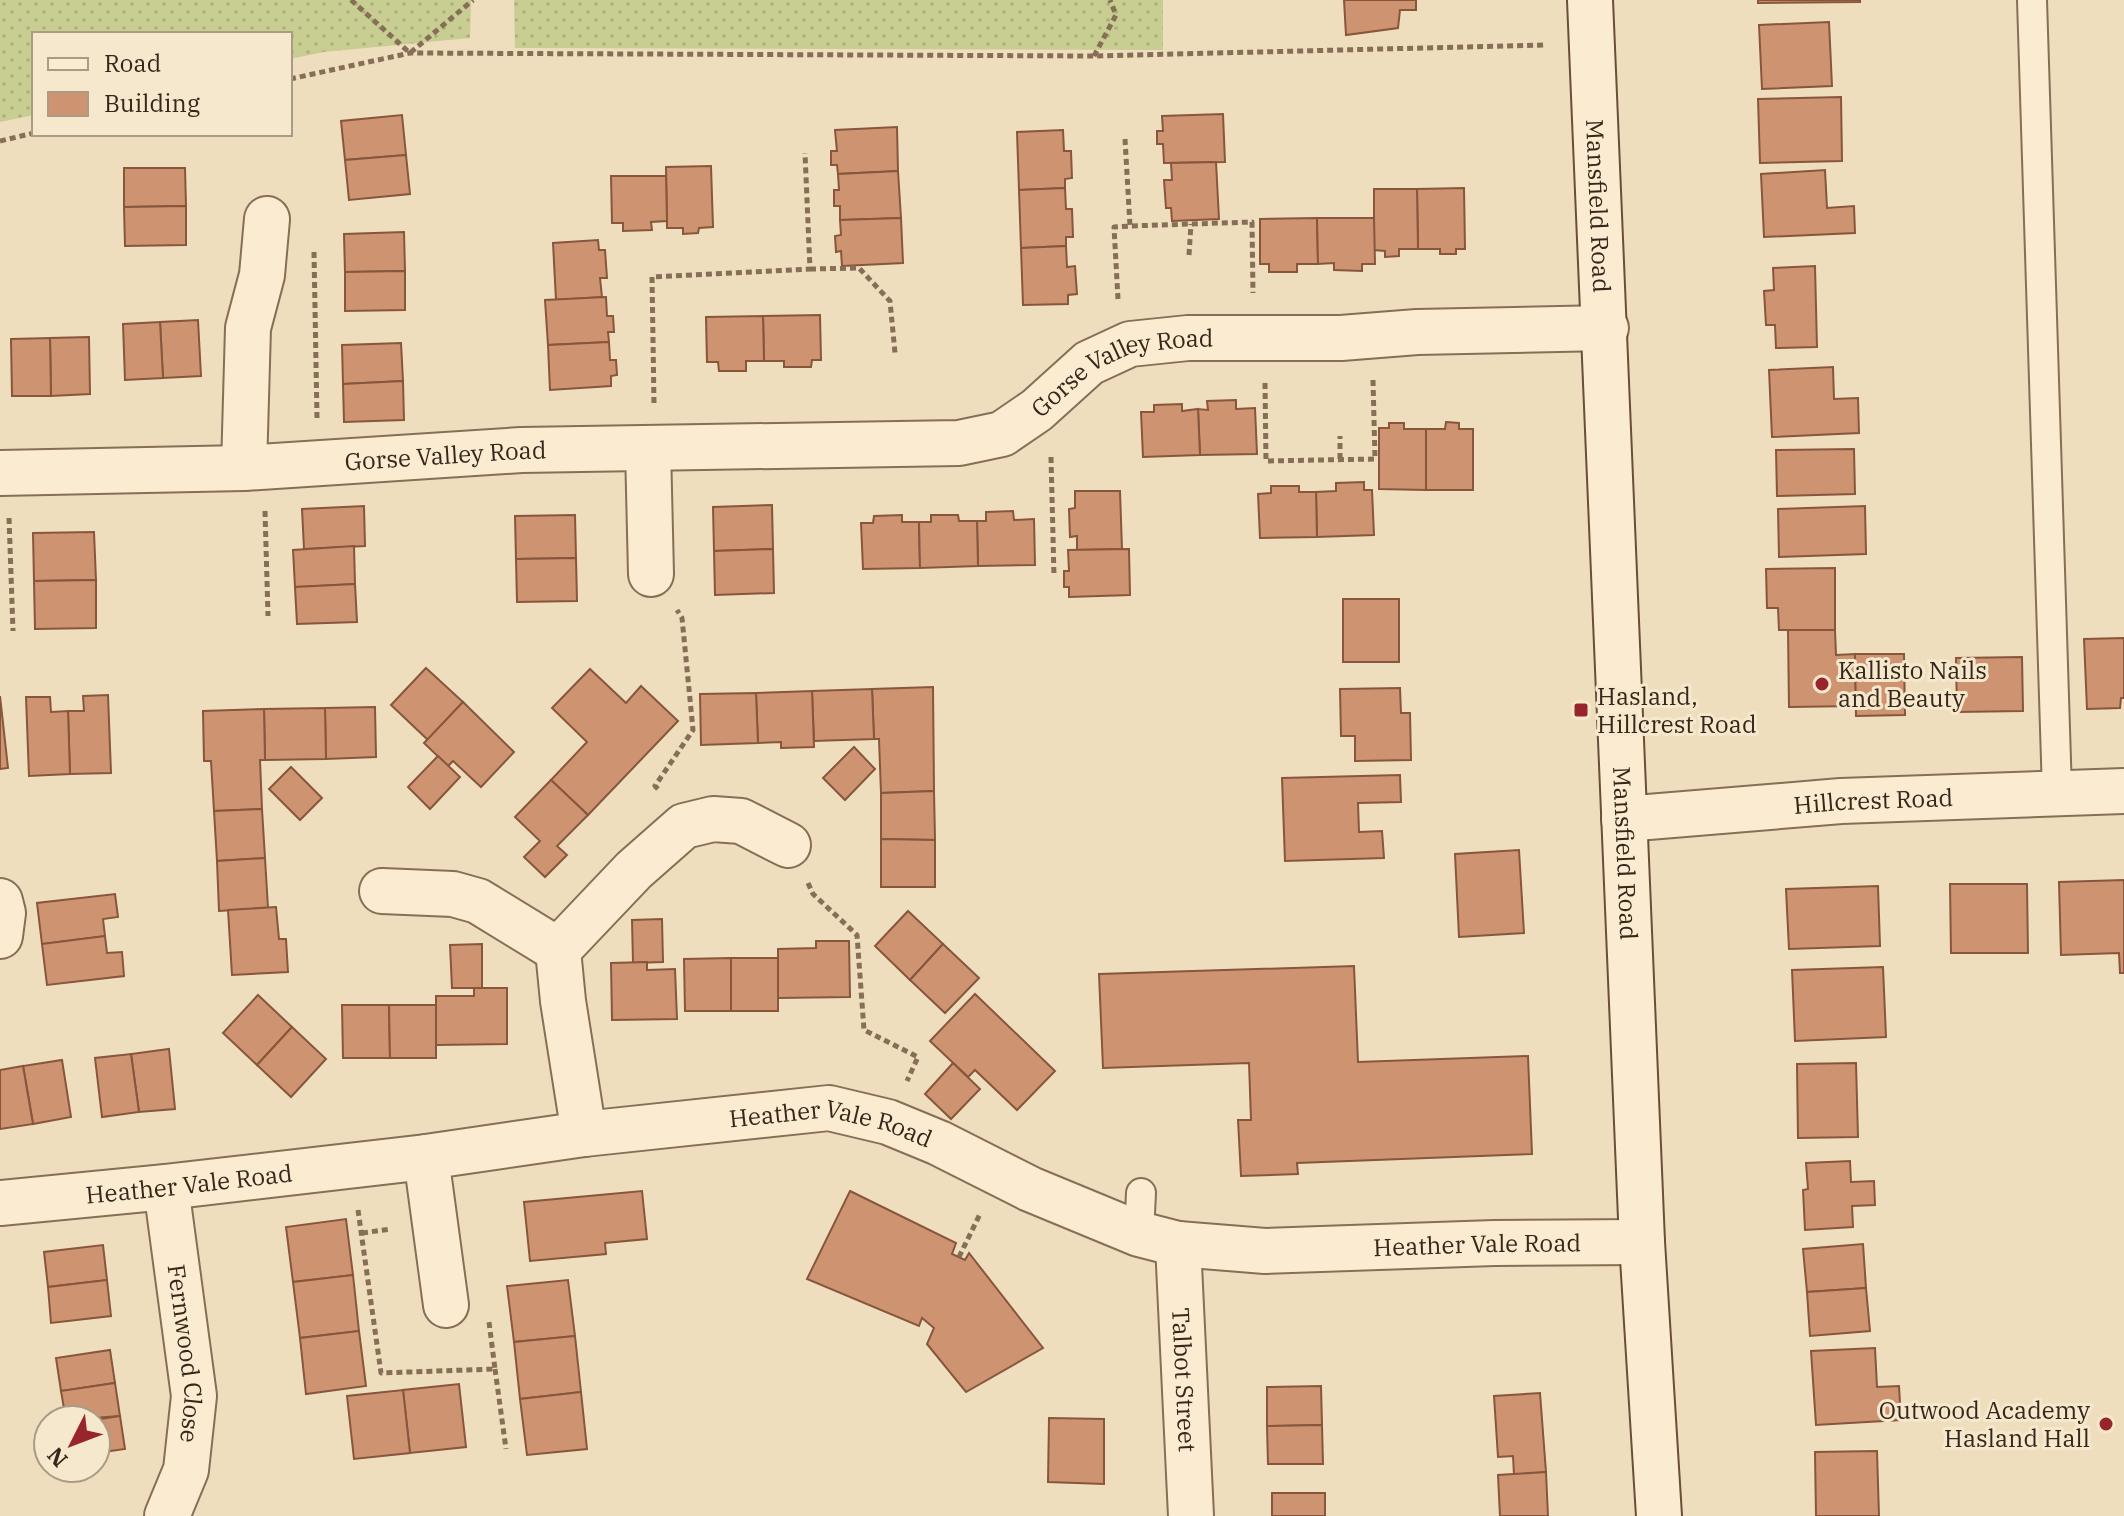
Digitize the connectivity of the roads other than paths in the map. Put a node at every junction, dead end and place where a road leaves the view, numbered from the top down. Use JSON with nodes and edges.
{"nodes":[{"id":1,"x":1590,"y":0,"type":"edge"},
{"id":2,"x":2032,"y":0,"type":"edge"},
{"id":3,"x":267,"y":219,"type":"dead end"},
{"id":4,"x":1606,"y":328,"type":"junction"},
{"id":5,"x":652,"y":448,"type":"junction"},
{"id":6,"x":254,"y":467,"type":"junction"},
{"id":7,"x":4,"y":473,"type":"edge"},
{"id":8,"x":651,"y":574,"type":"road end"},
{"id":9,"x":2124,"y":791,"type":"edge"},
{"id":10,"x":2057,"y":792,"type":"junction"},
{"id":11,"x":1624,"y":819,"type":"junction"},
{"id":12,"x":788,"y":845,"type":"road end"},
{"id":13,"x":382,"y":891,"type":"dead end"},
{"id":14,"x":0,"y":901,"type":"edge"},
{"id":15,"x":0,"y":936,"type":"edge"},
{"id":16,"x":558,"y":950,"type":"junction"},
{"id":17,"x":584,"y":1134,"type":"junction"},
{"id":18,"x":426,"y":1157,"type":"junction"},
{"id":19,"x":166,"y":1187,"type":"junction"},
{"id":20,"x":0,"y":1203,"type":"edge"},
{"id":21,"x":1153,"y":1224,"type":"junction"},
{"id":22,"x":1642,"y":1242,"type":"junction"},
{"id":23,"x":446,"y":1305,"type":"dead end"},
{"id":24,"x":167,"y":1516,"type":"edge"},
{"id":25,"x":1191,"y":1516,"type":"edge"},
{"id":26,"x":1659,"y":1516,"type":"edge"}],
"edges":[{"from":1,"to":4,"type":"street","name":"Mansfield Road"},
{"from":2,"to":10,"type":"lane"},
{"from":3,"to":6,"type":"street"},
{"from":4,"to":5,"type":"street","name":"Gorse Valley Road"},
{"from":4,"to":11,"type":"street","name":"Mansfield Road"},
{"from":5,"to":6,"type":"street","name":"Gorse Valley Road"},
{"from":5,"to":8,"type":"street"},
{"from":6,"to":7,"type":"street","name":"Gorse Valley Road"},
{"from":9,"to":10,"type":"street","name":"Hillcrest Road"},
{"from":10,"to":11,"type":"street","name":"Hillcrest Road"},
{"from":11,"to":22,"type":"street","name":"Mansfield Road"},
{"from":12,"to":16,"type":"street"},
{"from":13,"to":16,"type":"street"},
{"from":14,"to":15,"type":"street"},
{"from":16,"to":17,"type":"street"},
{"from":17,"to":18,"type":"street","name":"Heather Vale Road"},
{"from":17,"to":21,"type":"street","name":"Heather Vale Road"},
{"from":18,"to":19,"type":"street","name":"Heather Vale Road"},
{"from":18,"to":23,"type":"street"},
{"from":19,"to":20,"type":"street","name":"Heather Vale Road"},
{"from":19,"to":24,"type":"street","name":"Fernwood Close"},
{"from":21,"to":22,"type":"street","name":"Heather Vale Road"},
{"from":21,"to":25,"type":"street","name":"Talbot Street"},
{"from":22,"to":26,"type":"street","name":"Mansfield Road"}]}
